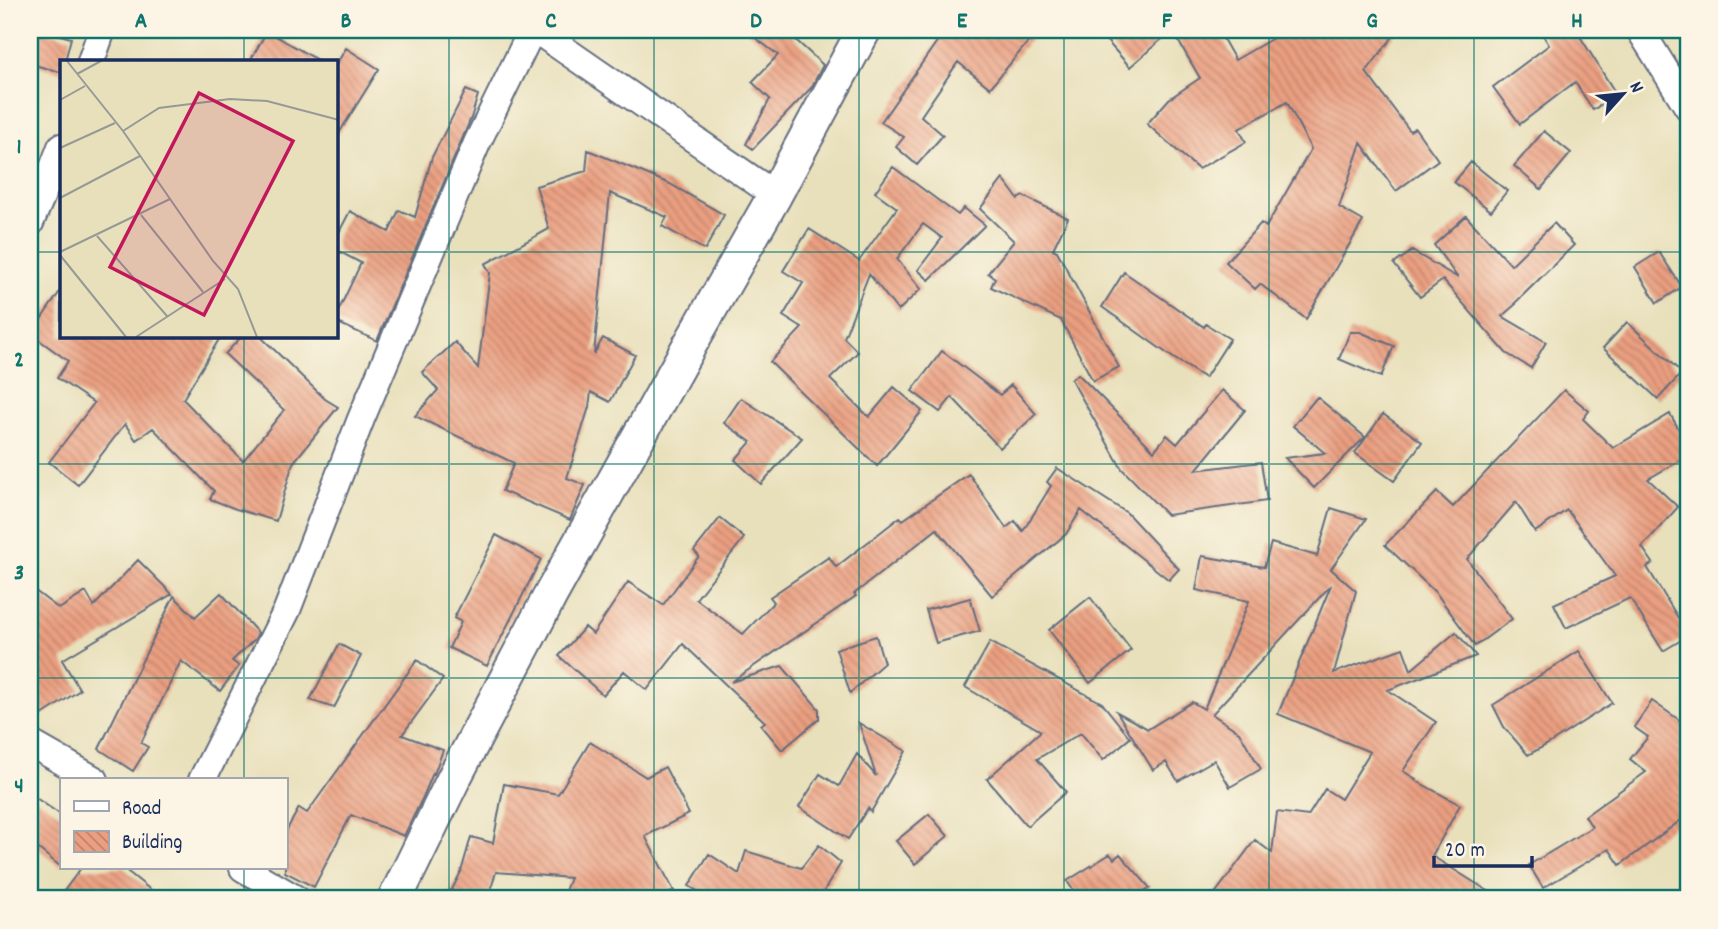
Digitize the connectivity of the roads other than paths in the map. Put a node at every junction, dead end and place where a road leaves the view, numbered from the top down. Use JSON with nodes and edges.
{"nodes":[{"id":1,"x":103,"y":30,"type":"edge"},
{"id":2,"x":534,"y":30,"type":"edge"},
{"id":3,"x":864,"y":30,"type":"edge"},
{"id":4,"x":1640,"y":30,"type":"edge"},
{"id":5,"x":91,"y":60,"type":"edge"},
{"id":6,"x":1688,"y":107,"type":"edge"},
{"id":7,"x":60,"y":149,"type":"edge"},
{"id":8,"x":775,"y":195,"type":"junction"},
{"id":9,"x":30,"y":223,"type":"edge"},
{"id":10,"x":30,"y":743,"type":"edge"},
{"id":11,"x":91,"y":778,"type":"edge"},
{"id":12,"x":203,"y":778,"type":"edge"},
{"id":13,"x":246,"y":870,"type":"edge"},
{"id":14,"x":296,"y":899,"type":"edge"},
{"id":15,"x":395,"y":899,"type":"edge"}],
"edges":[{"from":1,"to":5,"type":"street"},
{"from":2,"to":8,"type":"street"},
{"from":2,"to":12,"type":"street"},
{"from":3,"to":8,"type":"street"},
{"from":4,"to":6,"type":"street"},
{"from":7,"to":9,"type":"street"},
{"from":8,"to":15,"type":"street"},
{"from":10,"to":11,"type":"street"},
{"from":13,"to":14,"type":"street"}]}
